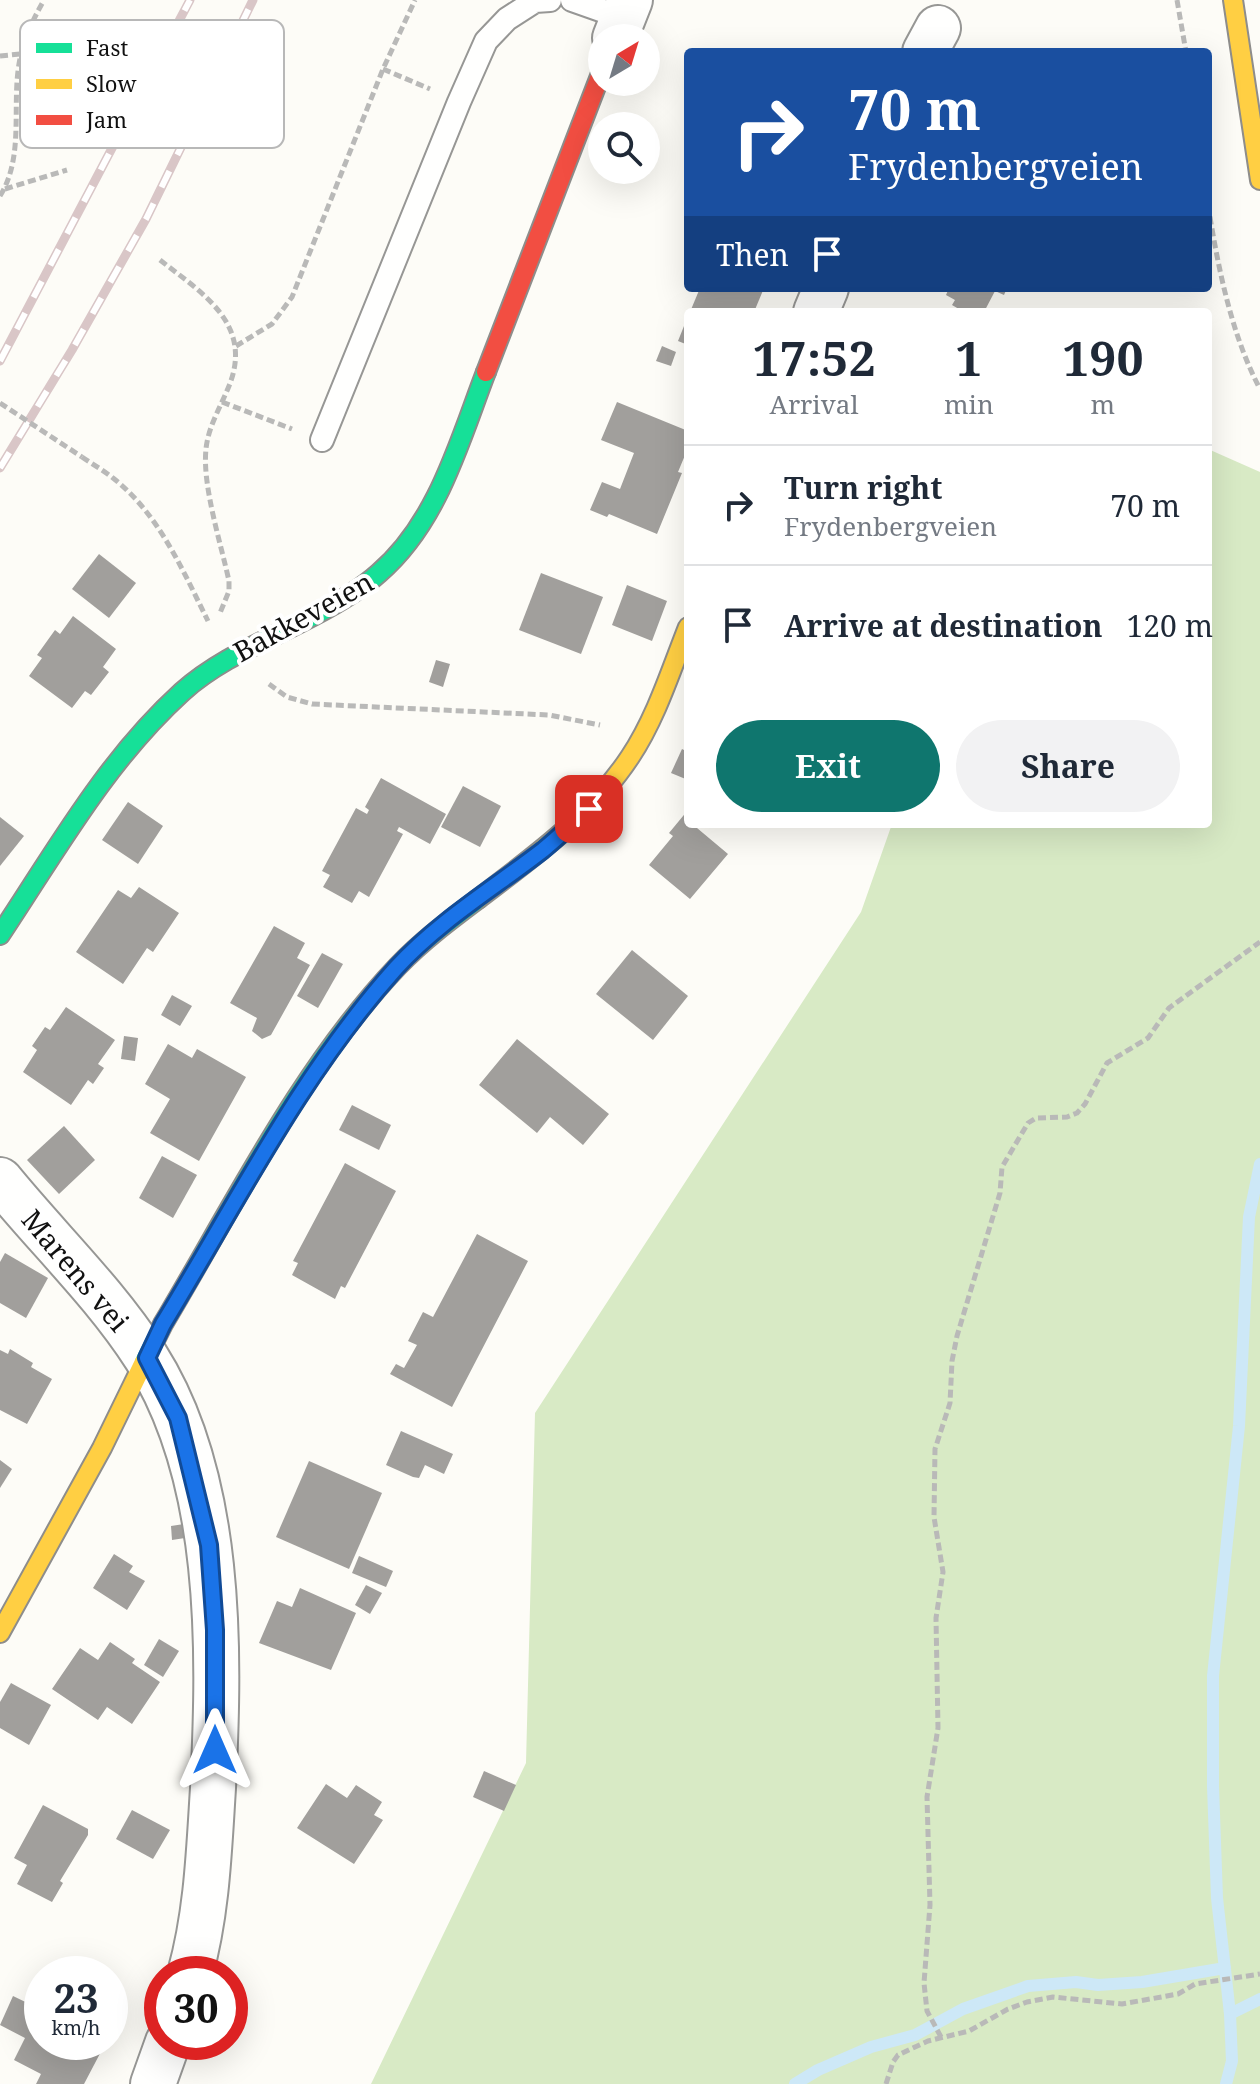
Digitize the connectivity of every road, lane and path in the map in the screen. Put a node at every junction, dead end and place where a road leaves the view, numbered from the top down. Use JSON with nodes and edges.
{"nodes":[{"id":1,"x":44,"y":0,"type":"edge"},
{"id":2,"x":415,"y":0,"type":"edge"},
{"id":3,"x":550,"y":0,"type":"edge"},
{"id":4,"x":572,"y":0,"type":"edge"},
{"id":5,"x":1177,"y":0,"type":"edge"},
{"id":6,"x":1233,"y":0,"type":"edge"},
{"id":7,"x":622,"y":19,"type":"edge"},
{"id":8,"x":34,"y":20,"type":"edge"},
{"id":9,"x":1185,"y":48,"type":"edge"},
{"id":10,"x":20,"y":54,"type":"edge"},
{"id":11,"x":0,"y":56,"type":"edge"},
{"id":12,"x":20,"y":69,"type":"edge"},
{"id":13,"x":383,"y":69,"type":"junction"},
{"id":14,"x":592,"y":96,"type":"edge"},
{"id":15,"x":459,"y":102,"type":"junction"},
{"id":16,"x":67,"y":170,"type":"dead end"},
{"id":17,"x":1260,"y":180,"type":"edge"},
{"id":18,"x":2,"y":193,"type":"edge"},
{"id":19,"x":1212,"y":226,"type":"edge"},
{"id":20,"x":160,"y":260,"type":"dead end"},
{"id":21,"x":236,"y":346,"type":"junction"},
{"id":22,"x":1260,"y":389,"type":"edge"},
{"id":23,"x":222,"y":402,"type":"junction"},
{"id":24,"x":0,"y":403,"type":"edge"},
{"id":25,"x":322,"y":440,"type":"joint"},
{"id":26,"x":684,"y":636,"type":"edge"},
{"id":27,"x":248,"y":648,"type":"junction"},
{"id":28,"x":643,"y":732,"type":"junction"},
{"id":29,"x":0,"y":935,"type":"edge"},
{"id":30,"x":1260,"y":942,"type":"edge"},
{"id":31,"x":0,"y":1180,"type":"edge"},
{"id":32,"x":147,"y":1358,"type":"junction"},
{"id":33,"x":0,"y":1633,"type":"edge"},
{"id":34,"x":195,"y":1956,"type":"edge"},
{"id":35,"x":1260,"y":1974,"type":"edge"},
{"id":36,"x":941,"y":2037,"type":"junction"},
{"id":37,"x":162,"y":2060,"type":"edge"},
{"id":38,"x":153,"y":2084,"type":"edge"},
{"id":39,"x":886,"y":2084,"type":"edge"}],
"edges":[{"from":1,"to":8,"type":"path"},
{"from":2,"to":13,"type":"path"},
{"from":3,"to":15,"type":"lane"},
{"from":4,"to":7,"type":"lane"},
{"from":5,"to":9,"type":"path"},
{"from":6,"to":17,"type":"street"},
{"from":10,"to":11,"type":"path"},
{"from":12,"to":18,"type":"path"},
{"from":13,"to":15,"type":"path"},
{"from":13,"to":21,"type":"path"},
{"from":14,"to":27,"type":"street","name":"Bakkeveien"},
{"from":15,"to":25,"type":"lane"},
{"from":16,"to":18,"type":"path"},
{"from":19,"to":22,"type":"path"},
{"from":20,"to":21,"type":"path"},
{"from":21,"to":23,"type":"path"},
{"from":23,"to":24,"type":"path","bridge":true},
{"from":23,"to":25,"type":"path"},
{"from":26,"to":28,"type":"street"},
{"from":27,"to":28,"type":"path"},
{"from":27,"to":29,"type":"street","name":"Bakkeveien"},
{"from":28,"to":32,"type":"street"},
{"from":30,"to":36,"type":"path"},
{"from":31,"to":32,"type":"street","name":"Marens vei"},
{"from":32,"to":33,"type":"street"},
{"from":32,"to":34,"type":"street","name":"Marens vei"},
{"from":35,"to":36,"type":"path"},
{"from":36,"to":39,"type":"path"},
{"from":37,"to":38,"type":"street"}]}
